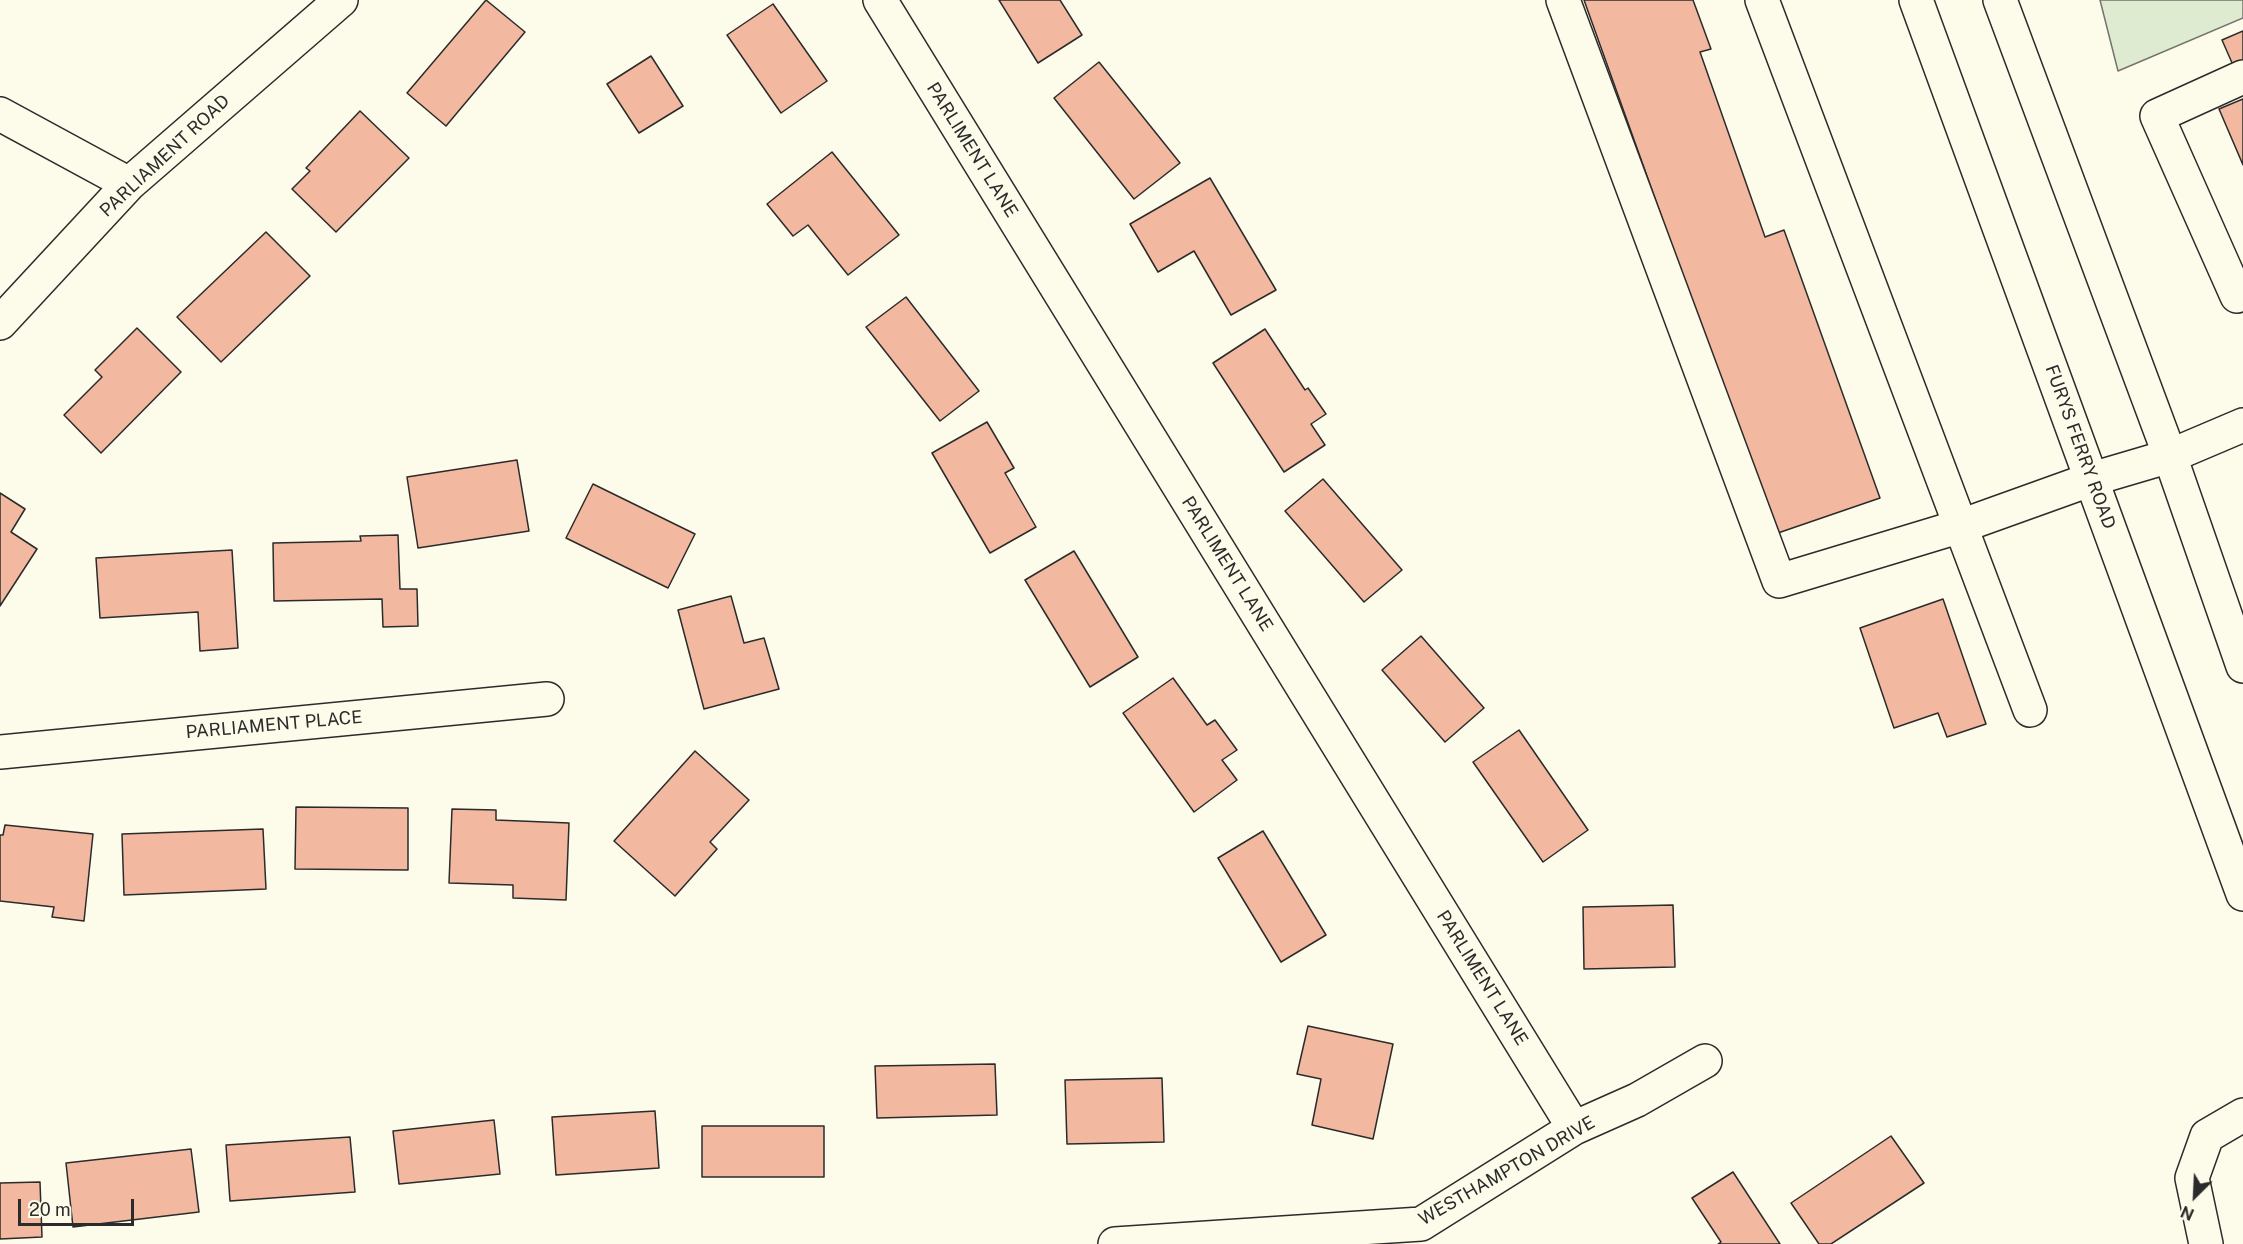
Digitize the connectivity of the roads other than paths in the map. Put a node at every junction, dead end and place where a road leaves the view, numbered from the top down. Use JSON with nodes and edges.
{"nodes":[{"id":1,"x":341,"y":0,"type":"edge"},
{"id":2,"x":880,"y":0,"type":"edge"},
{"id":3,"x":1563,"y":0,"type":"edge"},
{"id":4,"x":1762,"y":0,"type":"edge"},
{"id":5,"x":1916,"y":0,"type":"edge"},
{"id":6,"x":2000,"y":0,"type":"edge"},
{"id":7,"x":2243,"y":77,"type":"edge"},
{"id":8,"x":0,"y":114,"type":"edge"},
{"id":9,"x":129,"y":184,"type":"junction"},
{"id":10,"x":2241,"y":300,"type":"edge"},
{"id":11,"x":0,"y":323,"type":"edge"},
{"id":12,"x":2243,"y":425,"type":"edge"},
{"id":13,"x":2170,"y":456,"type":"junction"},
{"id":14,"x":2092,"y":479,"type":"junction"},
{"id":15,"x":1961,"y":526,"type":"junction"},
{"id":16,"x":2243,"y":666,"type":"edge"},
{"id":17,"x":547,"y":699,"type":"dead end"},
{"id":18,"x":2030,"y":710,"type":"dead end"},
{"id":19,"x":0,"y":752,"type":"edge"},
{"id":20,"x":2243,"y":894,"type":"edge"},
{"id":21,"x":1705,"y":1061,"type":"dead end"},
{"id":22,"x":2243,"y":1115,"type":"edge"},
{"id":23,"x":1574,"y":1128,"type":"junction"},
{"id":24,"x":1115,"y":1244,"type":"edge"},
{"id":25,"x":2206,"y":1244,"type":"edge"}],
"edges":[{"from":1,"to":9,"type":"street","name":"PARLIAMENT ROAD"},
{"from":2,"to":23,"type":"street","name":"PARLIMENT LANE"},
{"from":3,"to":15,"type":"street"},
{"from":4,"to":15,"type":"street"},
{"from":5,"to":14,"type":"street","name":"FURYS FERRY ROAD"},
{"from":6,"to":13,"type":"street"},
{"from":7,"to":10,"type":"street"},
{"from":8,"to":9,"type":"street"},
{"from":9,"to":11,"type":"street","name":"PARLIAMENT ROAD"},
{"from":12,"to":13,"type":"street"},
{"from":13,"to":14,"type":"street"},
{"from":13,"to":16,"type":"street"},
{"from":14,"to":15,"type":"street"},
{"from":14,"to":20,"type":"street","name":"FURYS FERRY ROAD"},
{"from":15,"to":18,"type":"street"},
{"from":17,"to":19,"type":"street","name":"PARLIAMENT PLACE"},
{"from":21,"to":23,"type":"street","name":"WESTHAMPTON DRIVE"},
{"from":22,"to":25,"type":"street"},
{"from":23,"to":24,"type":"street","name":"WESTHAMPTON DRIVE"}]}
